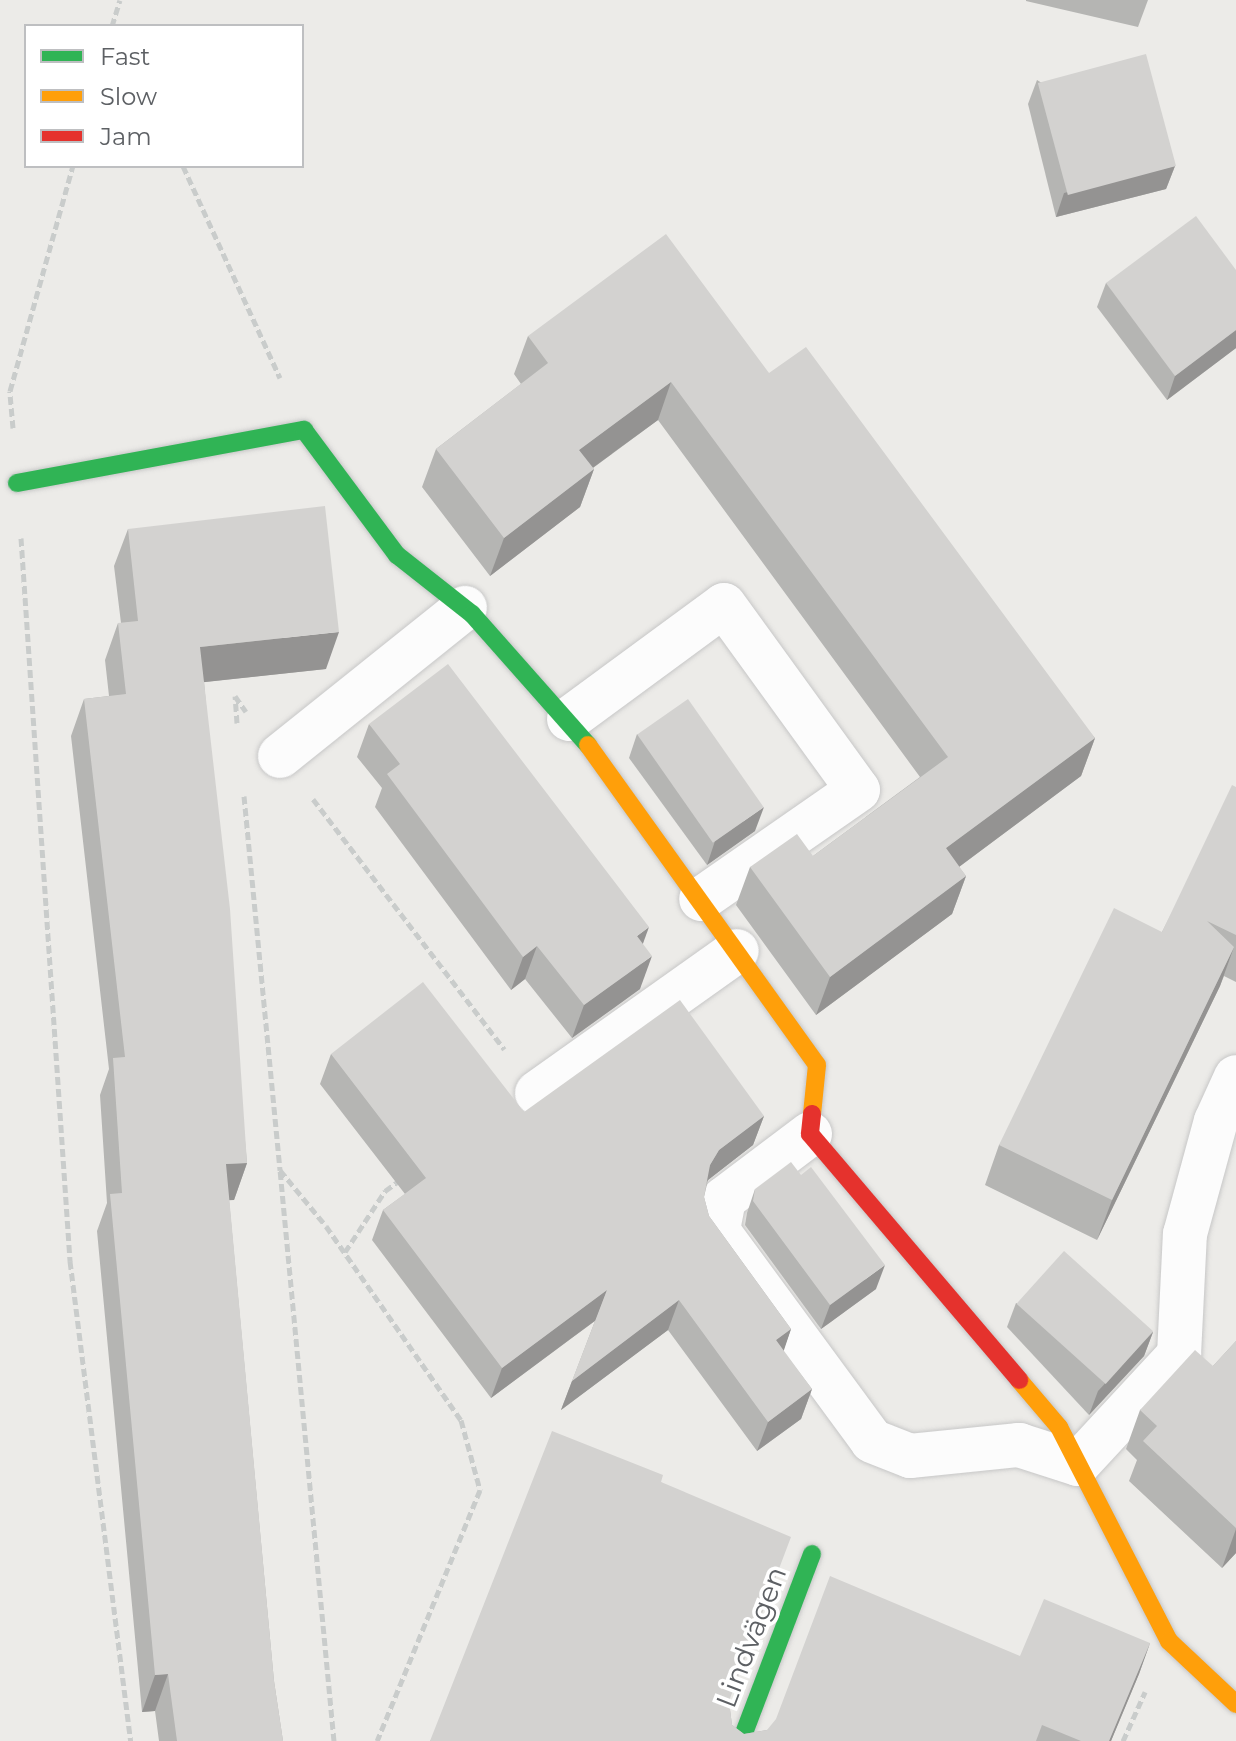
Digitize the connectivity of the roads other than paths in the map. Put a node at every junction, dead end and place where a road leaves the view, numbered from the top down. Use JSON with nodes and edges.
{"nodes":[{"id":1,"x":17,"y":483,"type":"road end"},
{"id":2,"x":465,"y":608,"type":"junction"},
{"id":3,"x":569,"y":719,"type":"junction"},
{"id":4,"x":280,"y":756,"type":"road end"},
{"id":5,"x":701,"y":899,"type":"junction"},
{"id":6,"x":737,"y":951,"type":"junction"},
{"id":7,"x":1236,"y":1077,"type":"edge"},
{"id":8,"x":537,"y":1093,"type":"road end"},
{"id":9,"x":810,"y":1134,"type":"junction"},
{"id":10,"x":1078,"y":1464,"type":"junction"},
{"id":11,"x":812,"y":1554,"type":"dead end"},
{"id":12,"x":1236,"y":1704,"type":"edge"},
{"id":13,"x":741,"y":1741,"type":"edge"}],
"edges":[{"from":1,"to":2,"type":"street"},
{"from":2,"to":3,"type":"street"},
{"from":2,"to":4,"type":"street"},
{"from":3,"to":5,"type":"street"},
{"from":3,"to":5,"type":"street"},
{"from":5,"to":6,"type":"street"},
{"from":6,"to":8,"type":"street"},
{"from":6,"to":9,"type":"street"},
{"from":7,"to":10,"type":"street"},
{"from":9,"to":10,"type":"street"},
{"from":9,"to":10,"type":"street"},
{"from":10,"to":12,"type":"street"},
{"from":11,"to":13,"type":"street","name":"Lindvägen"}]}
